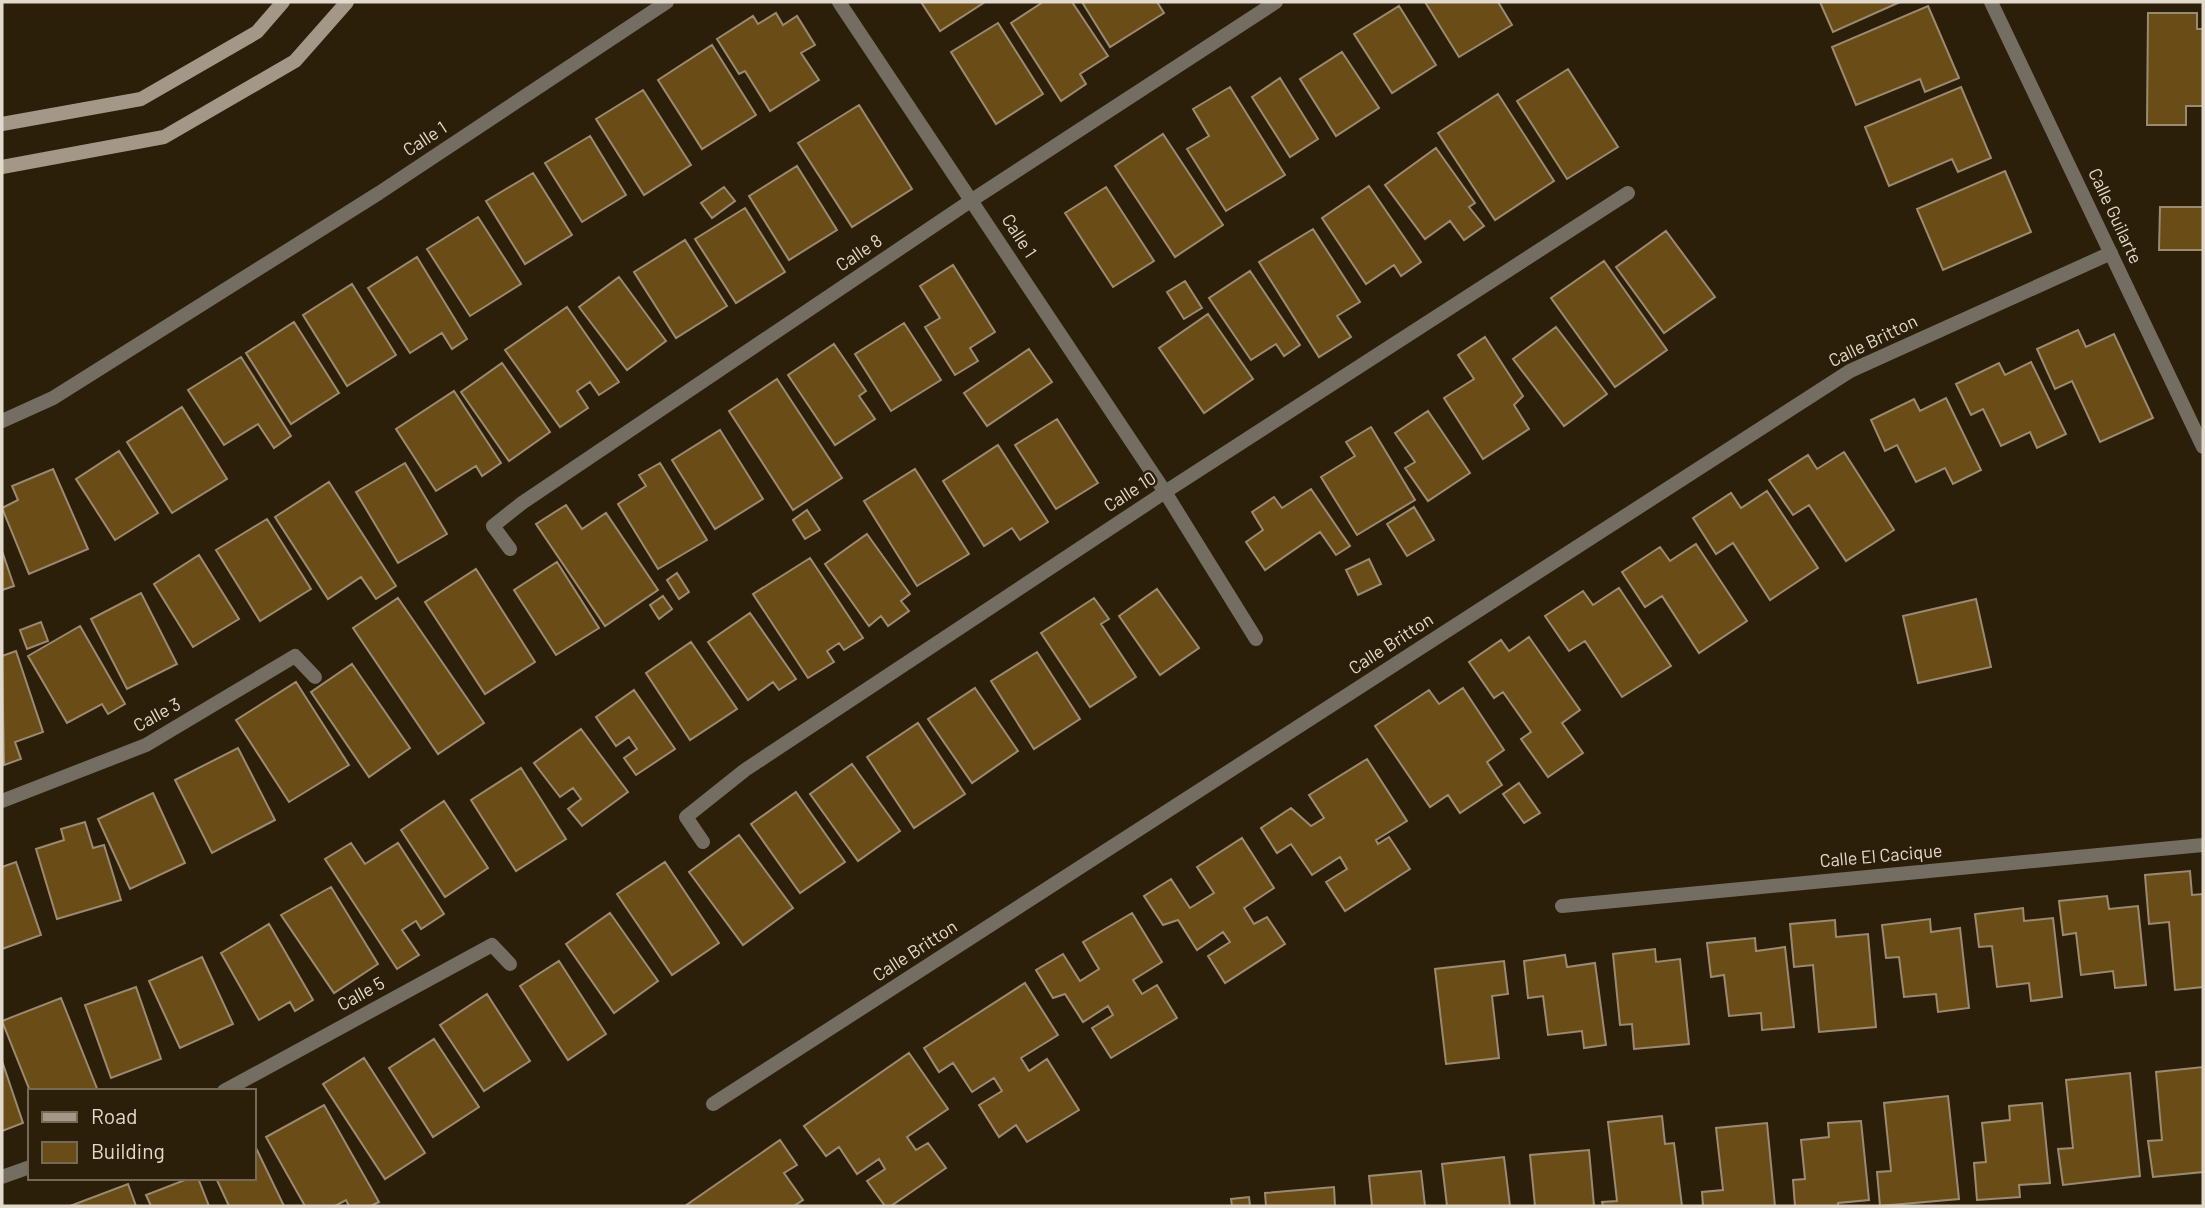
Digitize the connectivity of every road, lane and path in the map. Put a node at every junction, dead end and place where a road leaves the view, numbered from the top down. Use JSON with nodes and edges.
{"nodes":[{"id":1,"x":284,"y":2,"type":"edge"},
{"id":2,"x":347,"y":2,"type":"edge"},
{"id":3,"x":667,"y":2,"type":"edge"},
{"id":4,"x":839,"y":2,"type":"edge"},
{"id":5,"x":1276,"y":2,"type":"edge"},
{"id":6,"x":1991,"y":2,"type":"edge"},
{"id":7,"x":2,"y":124,"type":"edge"},
{"id":8,"x":2,"y":167,"type":"edge"},
{"id":9,"x":1628,"y":193,"type":"dead end"},
{"id":10,"x":972,"y":200,"type":"junction"},
{"id":11,"x":2111,"y":253,"type":"junction"},
{"id":12,"x":2,"y":421,"type":"edge"},
{"id":13,"x":2203,"y":447,"type":"edge"},
{"id":14,"x":1165,"y":492,"type":"junction"},
{"id":15,"x":510,"y":549,"type":"dead end"},
{"id":16,"x":1256,"y":639,"type":"dead end"},
{"id":17,"x":315,"y":677,"type":"dead end"},
{"id":18,"x":2,"y":801,"type":"edge"},
{"id":19,"x":703,"y":842,"type":"dead end"},
{"id":20,"x":2203,"y":845,"type":"edge"},
{"id":21,"x":1562,"y":906,"type":"dead end"},
{"id":22,"x":510,"y":964,"type":"dead end"},
{"id":23,"x":228,"y":1089,"type":"edge"},
{"id":24,"x":713,"y":1104,"type":"dead end"},
{"id":25,"x":28,"y":1168,"type":"edge"},
{"id":26,"x":2,"y":1177,"type":"edge"}],
"edges":[{"from":1,"to":7,"type":"main road"},
{"from":2,"to":8,"type":"main road"},
{"from":3,"to":12,"type":"street","name":"Calle 1"},
{"from":4,"to":10,"type":"street","name":"Calle 1"},
{"from":5,"to":10,"type":"street","name":"Calle 8"},
{"from":6,"to":11,"type":"street","name":"Calle Guilarte"},
{"from":9,"to":14,"type":"street","name":"Calle 10"},
{"from":10,"to":14,"type":"street","name":"Calle 1"},
{"from":10,"to":15,"type":"street","name":"Calle 8"},
{"from":11,"to":13,"type":"street","name":"Calle Guilarte"},
{"from":11,"to":24,"type":"street","name":"Calle Britton"},
{"from":14,"to":16,"type":"street","name":"Calle 1"},
{"from":14,"to":19,"type":"street","name":"Calle 10"},
{"from":17,"to":18,"type":"street","name":"Calle 3"},
{"from":20,"to":21,"type":"street","name":"Calle El Cacique"},
{"from":22,"to":23,"type":"street","name":"Calle 5"},
{"from":25,"to":26,"type":"street"}]}
